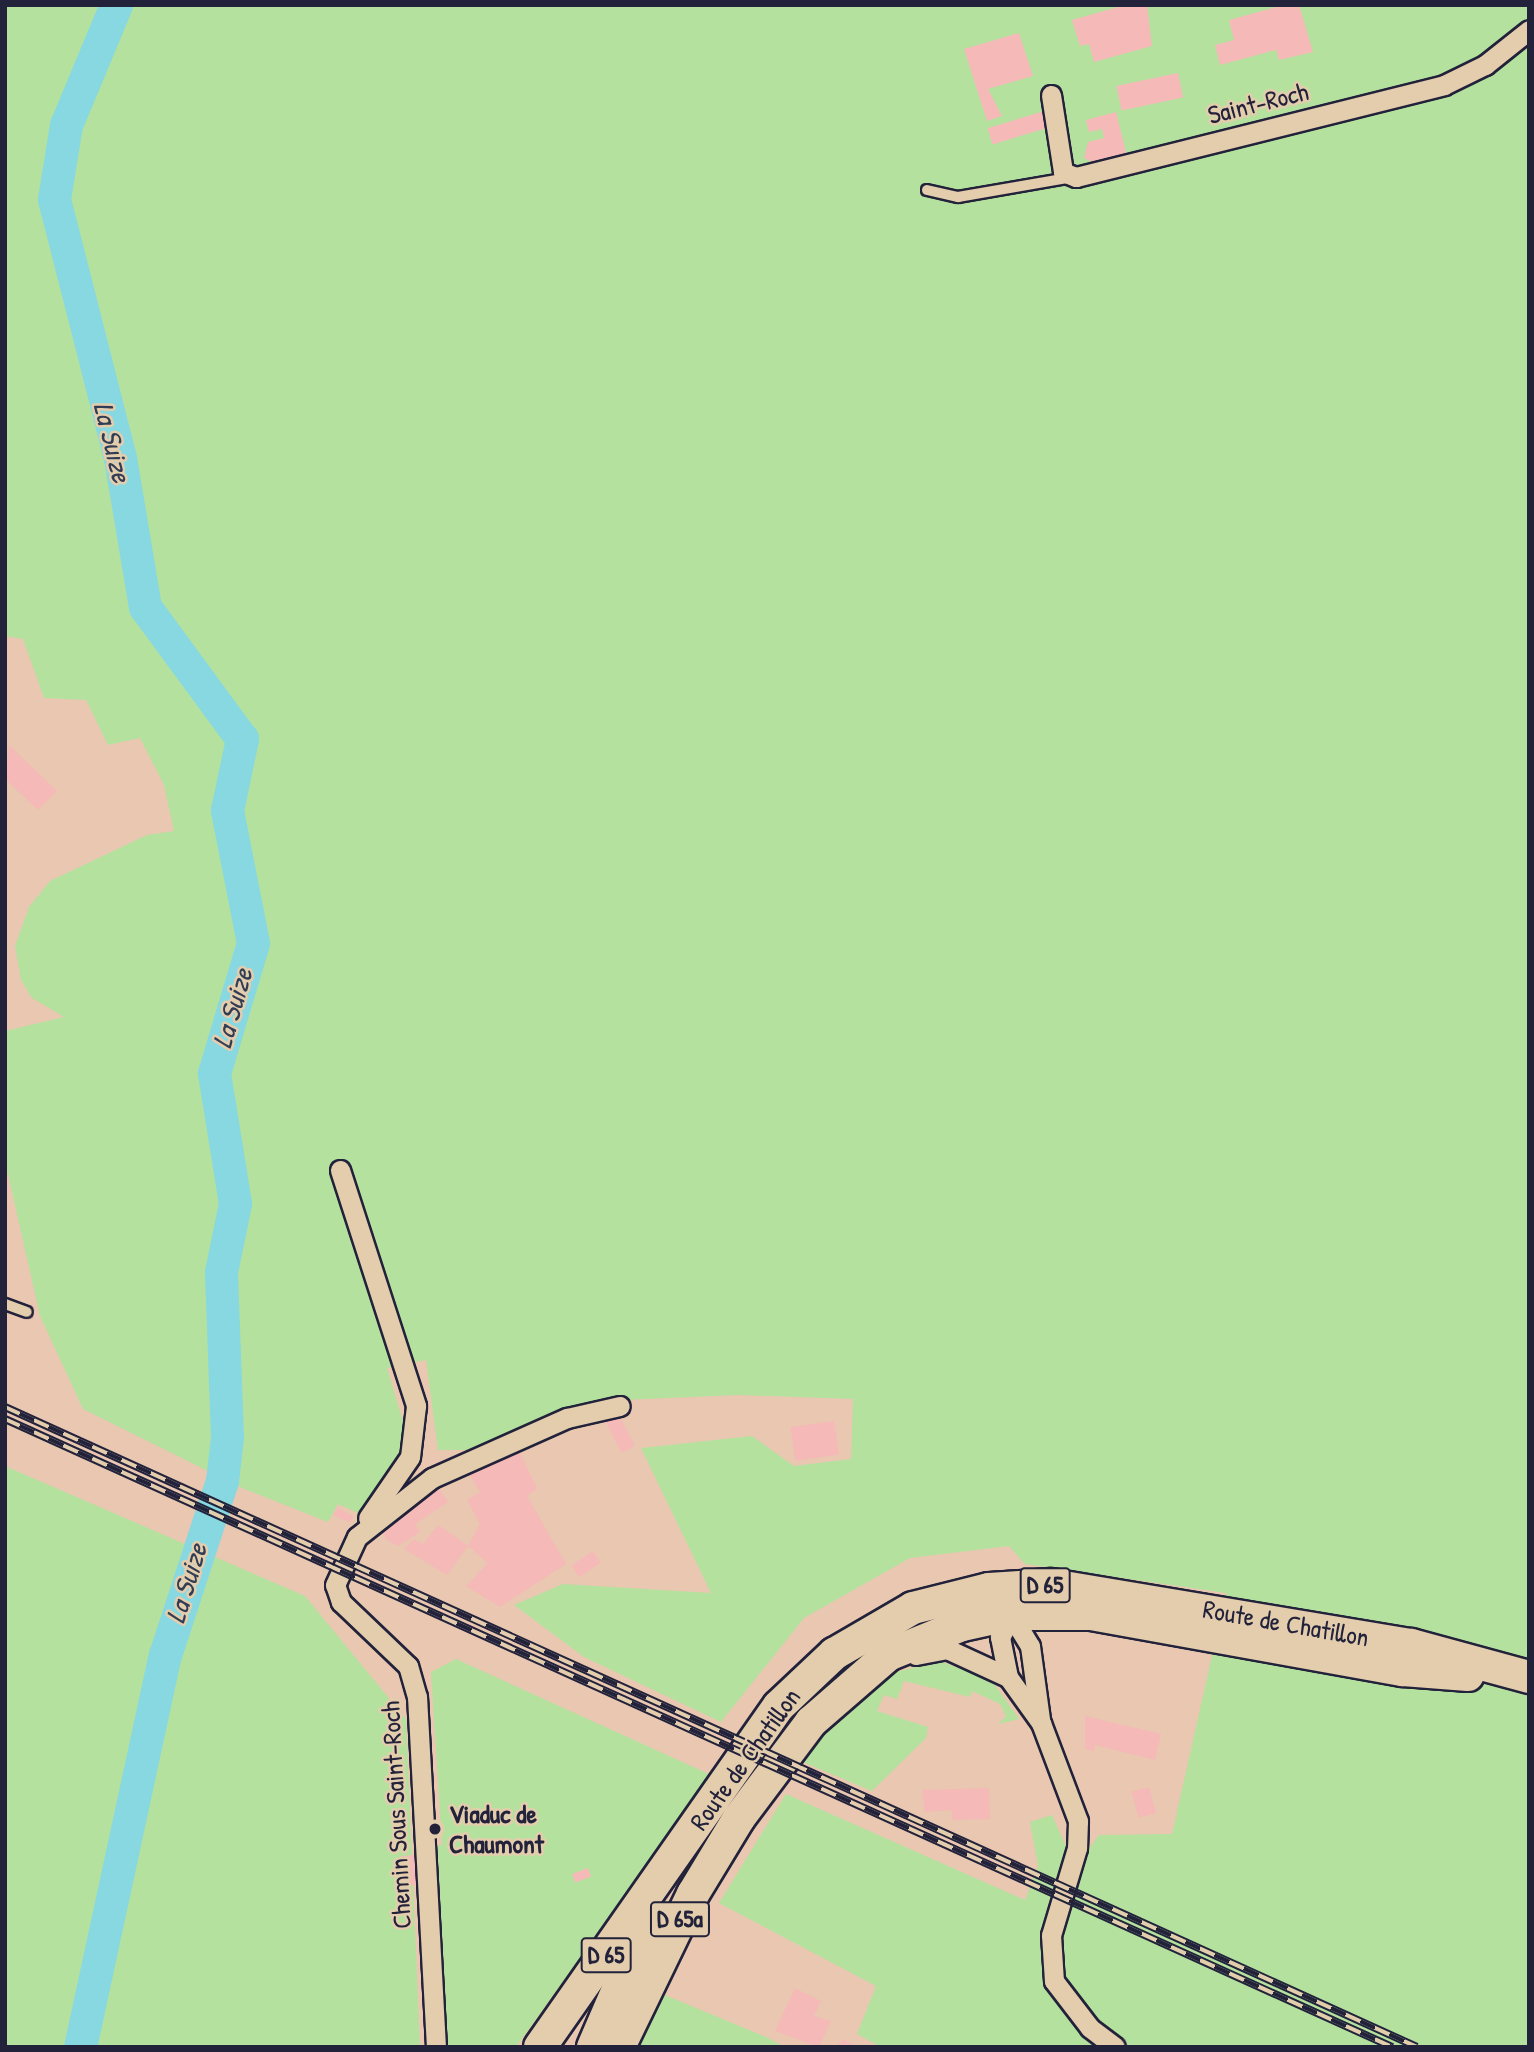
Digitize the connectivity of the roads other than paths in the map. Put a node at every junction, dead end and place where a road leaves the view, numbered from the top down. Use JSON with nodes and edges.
{"nodes":[{"id":1,"x":1529,"y":30,"type":"edge"},
{"id":2,"x":1051,"y":95,"type":"dead end"},
{"id":3,"x":1076,"y":177,"type":"junction"},
{"id":4,"x":928,"y":190,"type":"dead end"},
{"id":5,"x":340,"y":1170,"type":"dead end"},
{"id":6,"x":5,"y":1304,"type":"edge"},
{"id":7,"x":27,"y":1312,"type":"dead end"},
{"id":8,"x":620,"y":1406,"type":"dead end"},
{"id":9,"x":356,"y":1537,"type":"junction"},
{"id":10,"x":1033,"y":1586,"type":"junction"},
{"id":11,"x":989,"y":1589,"type":"junction"},
{"id":12,"x":1012,"y":1614,"type":"junction"},
{"id":13,"x":1047,"y":1614,"type":"junction"},
{"id":14,"x":1030,"y":1646,"type":"junction"},
{"id":15,"x":1008,"y":1677,"type":"junction"},
{"id":16,"x":1529,"y":1678,"type":"edge"},
{"id":17,"x":851,"y":1683,"type":"junction"},
{"id":18,"x":1041,"y":1723,"type":"junction"},
{"id":19,"x":739,"y":1818,"type":"joint"},
{"id":20,"x":672,"y":1864,"type":"junction"},
{"id":21,"x":436,"y":2047,"type":"edge"},
{"id":22,"x":540,"y":2047,"type":"edge"},
{"id":23,"x":593,"y":2047,"type":"edge"},
{"id":24,"x":619,"y":2047,"type":"edge"},
{"id":25,"x":1115,"y":2047,"type":"edge"}],
"edges":[{"from":1,"to":3,"type":"street","name":"Saint-Roch"},
{"from":2,"to":3,"type":"street"},
{"from":3,"to":4,"type":"lane"},
{"from":5,"to":9,"type":"street"},
{"from":6,"to":7,"type":"lane"},
{"from":8,"to":9,"type":"street","name":"Chemin Sous Saint-Roch"},
{"from":9,"to":21,"type":"street","name":"Chemin Sous Saint-Roch"},
{"from":10,"to":11,"type":"main road","name":"Route de Chatillon","number":"D 65"},
{"from":10,"to":12,"type":"street"},
{"from":10,"to":16,"type":"main road","name":"Route de Chatillon","number":"D 65"},
{"from":11,"to":12,"type":"street"},
{"from":11,"to":20,"type":"main road","name":"Route de Chatillon","number":"D 65"},
{"from":12,"to":13,"type":"main road","name":"Route de Chatillon","number":"D 65"},
{"from":12,"to":14,"type":"street"},
{"from":12,"to":15,"type":"street"},
{"from":12,"to":17,"type":"main road","name":"Route de Chatillon","number":"D 65"},
{"from":13,"to":14,"type":"street"},
{"from":13,"to":16,"type":"main road","name":"Route de Chatillon","number":"D 65"},
{"from":14,"to":18,"type":"street"},
{"from":15,"to":17,"type":"street"},
{"from":15,"to":18,"type":"street"},
{"from":17,"to":19,"type":"main road","name":"Route de Chatillon","number":"D 65"},
{"from":18,"to":25,"type":"street"},
{"from":19,"to":24,"type":"main road","name":"Route de Chatillon","number":"D 65a"},
{"from":20,"to":22,"type":"main road","name":"Route de Chatillon","number":"D 65"},
{"from":20,"to":23,"type":"main road","number":"D 65a"}]}
